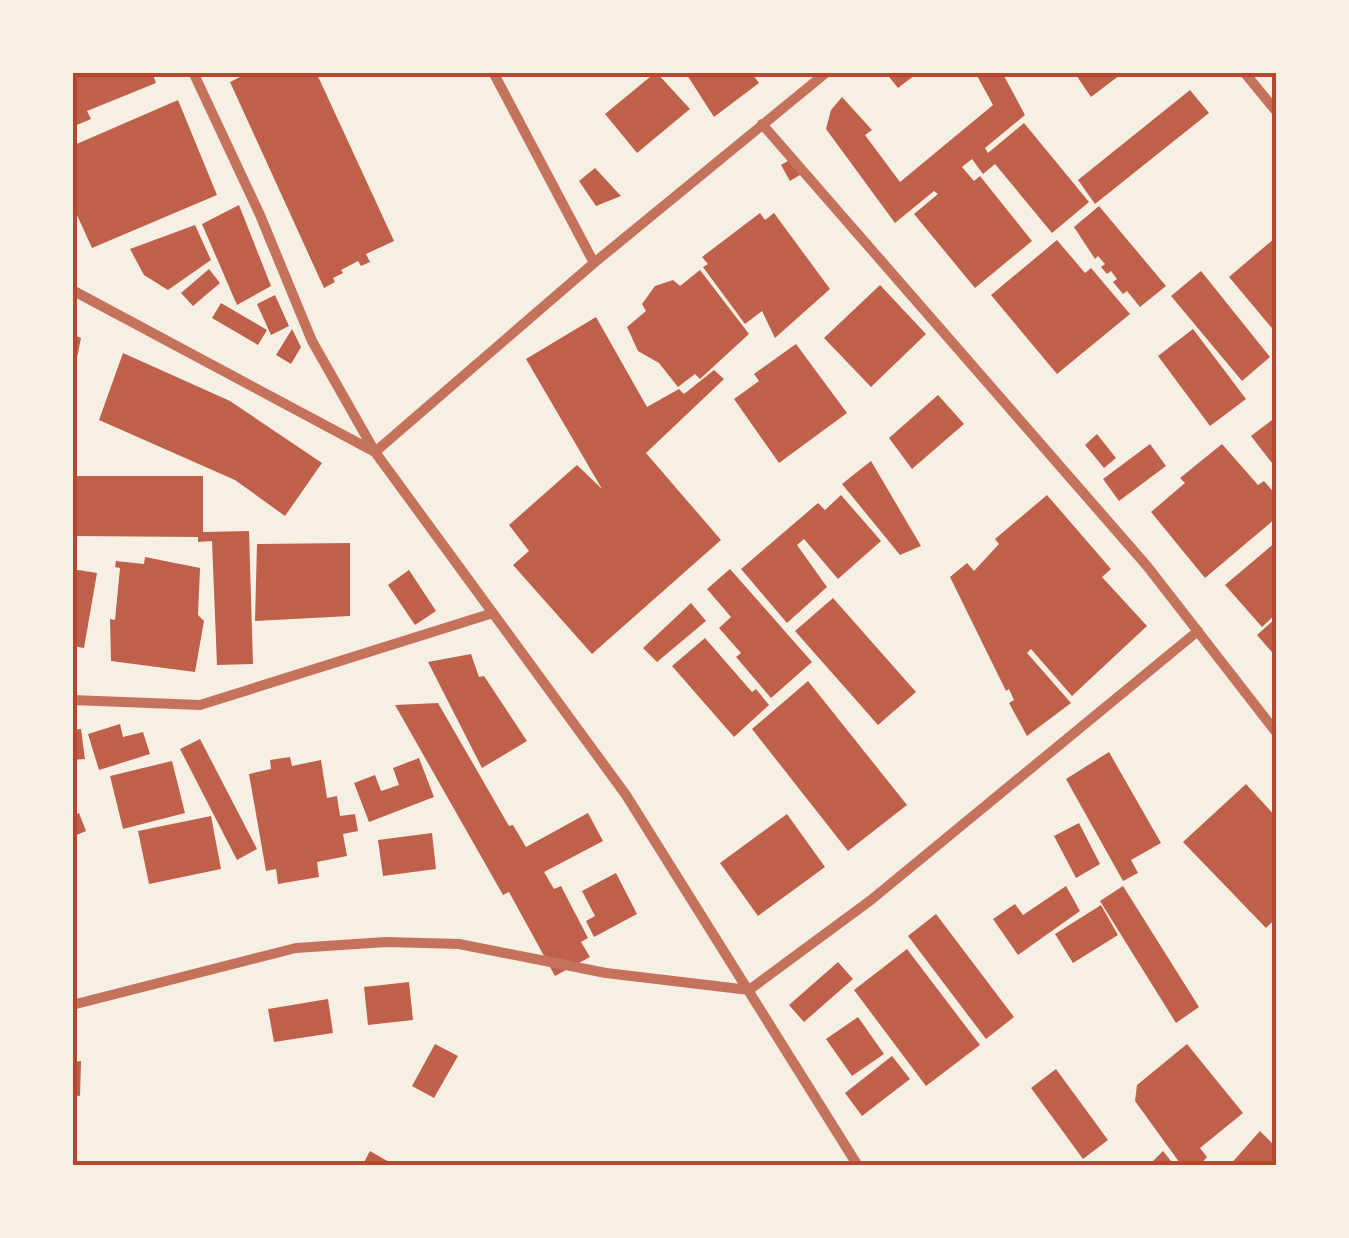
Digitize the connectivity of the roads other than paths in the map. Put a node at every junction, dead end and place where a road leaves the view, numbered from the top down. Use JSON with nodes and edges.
{"nodes":[{"id":1,"x":193,"y":72,"type":"edge"},
{"id":2,"x":493,"y":72,"type":"edge"},
{"id":3,"x":827,"y":72,"type":"edge"},
{"id":4,"x":1244,"y":72,"type":"edge"},
{"id":5,"x":1276,"y":110,"type":"edge"},
{"id":6,"x":762,"y":124,"type":"junction"},
{"id":7,"x":594,"y":263,"type":"junction"},
{"id":8,"x":72,"y":290,"type":"edge"},
{"id":9,"x":375,"y":452,"type":"junction"},
{"id":10,"x":493,"y":613,"type":"junction"},
{"id":11,"x":1198,"y":630,"type":"junction"},
{"id":12,"x":72,"y":700,"type":"edge"},
{"id":13,"x":1276,"y":732,"type":"edge"},
{"id":14,"x":748,"y":990,"type":"junction"},
{"id":15,"x":72,"y":1005,"type":"edge"},
{"id":16,"x":858,"y":1166,"type":"edge"}],
"edges":[{"from":1,"to":9,"type":"street"},
{"from":2,"to":7,"type":"street"},
{"from":3,"to":6,"type":"street"},
{"from":4,"to":5,"type":"street"},
{"from":6,"to":7,"type":"street"},
{"from":6,"to":11,"type":"street"},
{"from":7,"to":9,"type":"street"},
{"from":8,"to":9,"type":"street"},
{"from":9,"to":10,"type":"street"},
{"from":10,"to":12,"type":"street"},
{"from":10,"to":14,"type":"street"},
{"from":11,"to":13,"type":"street"},
{"from":11,"to":14,"type":"street"},
{"from":14,"to":15,"type":"street"},
{"from":14,"to":16,"type":"street"}]}
